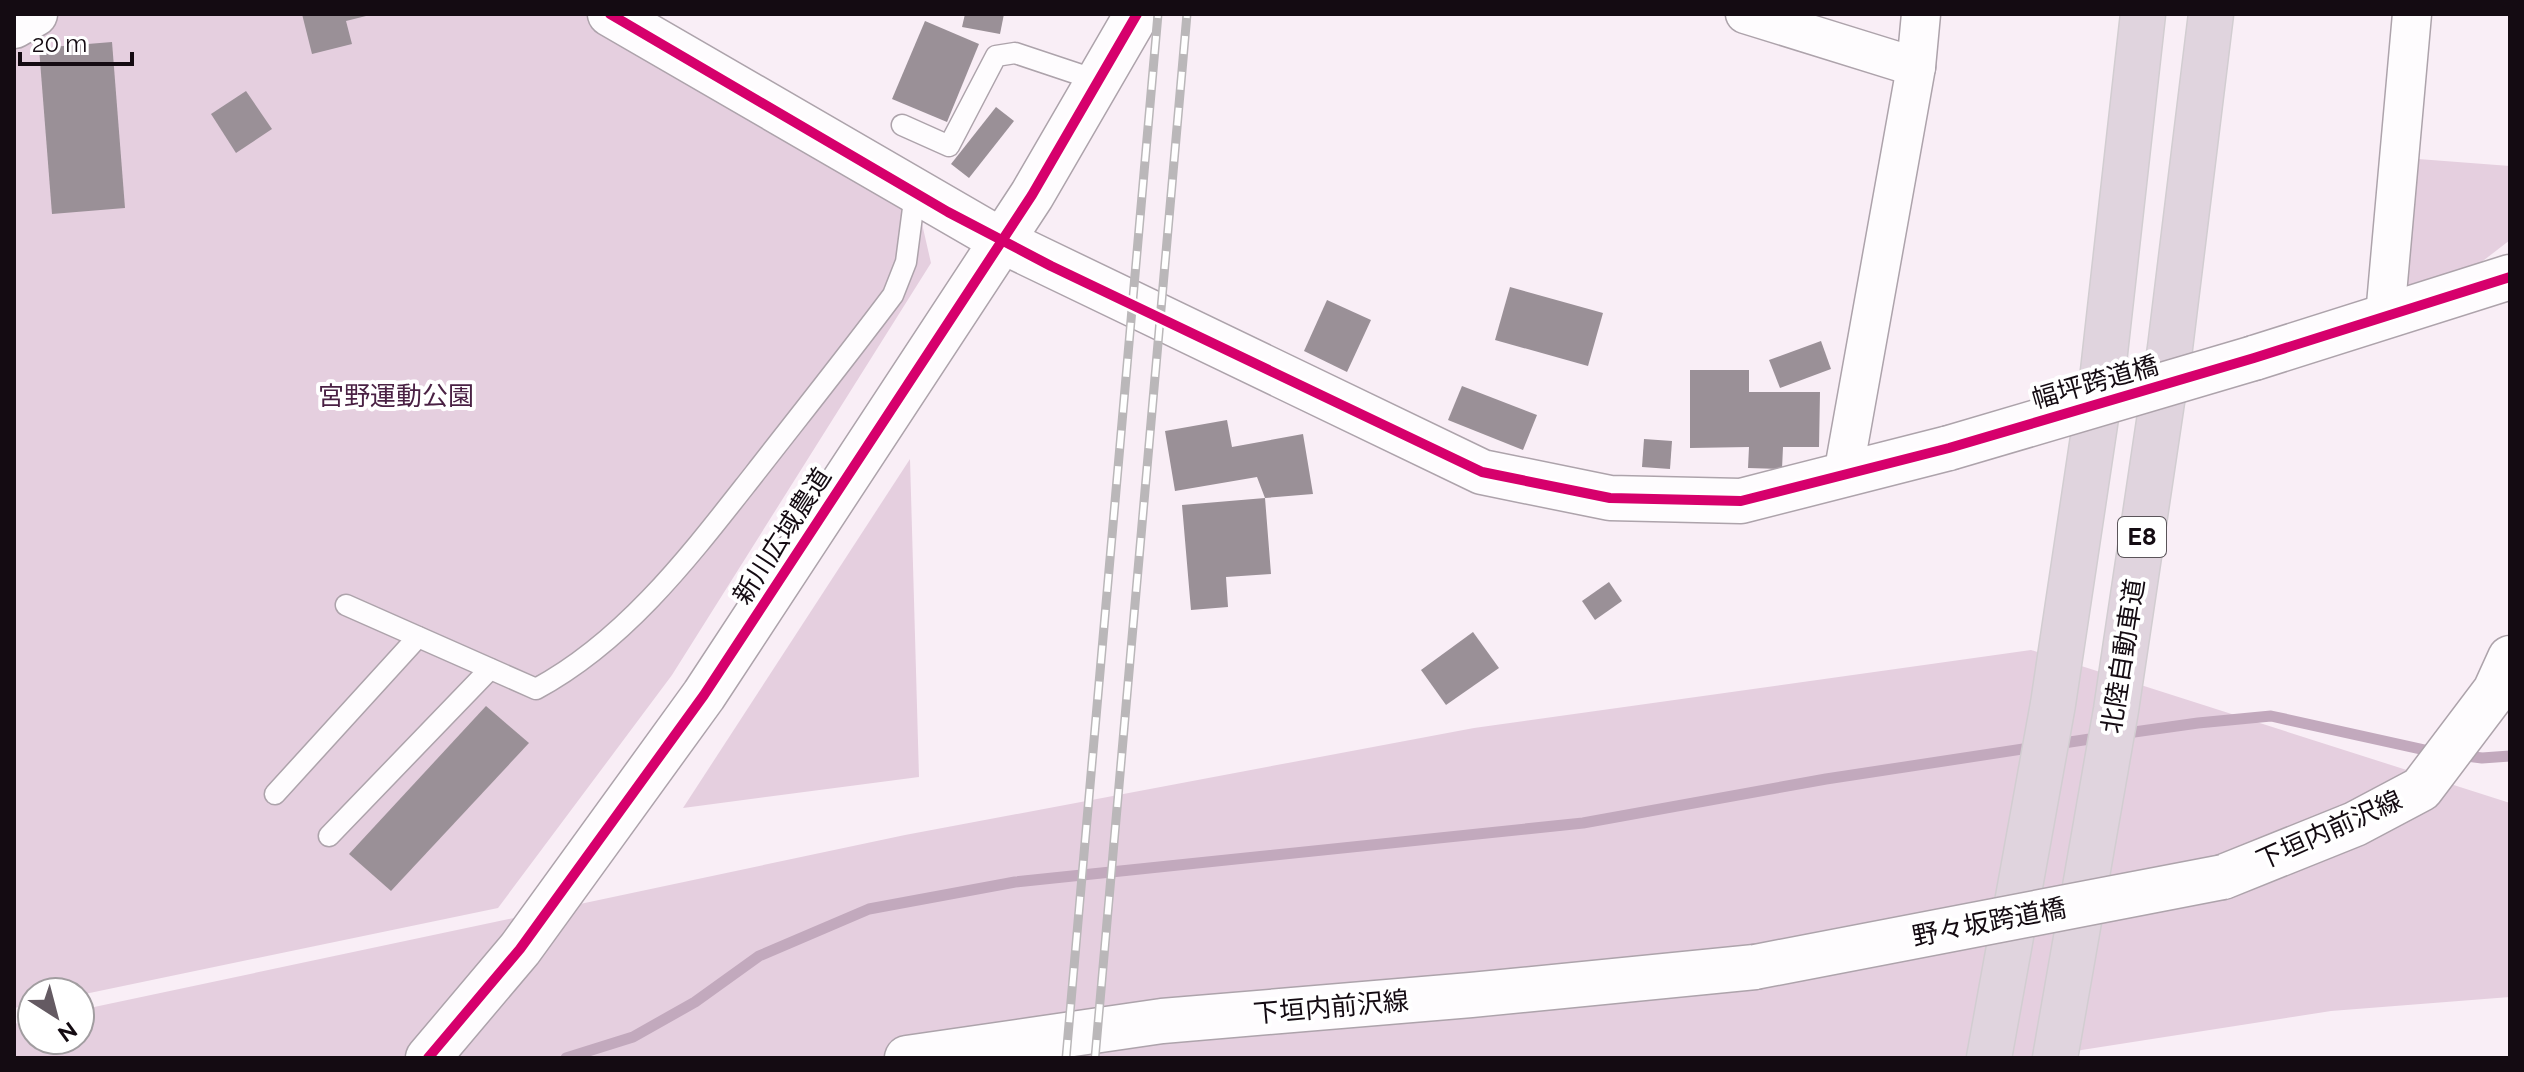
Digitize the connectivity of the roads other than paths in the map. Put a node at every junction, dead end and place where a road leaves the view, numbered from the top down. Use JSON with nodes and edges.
{"nodes":[{"id":1,"x":35,"y":14,"type":"edge"},
{"id":2,"x":610,"y":14,"type":"edge"},
{"id":3,"x":1137,"y":14,"type":"edge"},
{"id":4,"x":1745,"y":14,"type":"edge"},
{"id":5,"x":1921,"y":14,"type":"edge"},
{"id":6,"x":2143,"y":14,"type":"edge"},
{"id":7,"x":2211,"y":14,"type":"edge"},
{"id":8,"x":2412,"y":14,"type":"edge"},
{"id":9,"x":14,"y":26,"type":"edge"},
{"id":10,"x":1916,"y":67,"type":"junction"},
{"id":11,"x":1099,"y":81,"type":"junction"},
{"id":12,"x":902,"y":125,"type":"dead end"},
{"id":13,"x":915,"y":193,"type":"junction"},
{"id":14,"x":1002,"y":241,"type":"junction"},
{"id":15,"x":2510,"y":277,"type":"edge"},
{"id":16,"x":2385,"y":316,"type":"junction"},
{"id":17,"x":1843,"y":475,"type":"junction"},
{"id":18,"x":346,"y":605,"type":"dead end"},
{"id":19,"x":418,"y":637,"type":"junction"},
{"id":20,"x":2510,"y":658,"type":"edge"},
{"id":21,"x":490,"y":669,"type":"junction"},
{"id":22,"x":275,"y":794,"type":"dead end"},
{"id":23,"x":329,"y":836,"type":"dead end"},
{"id":24,"x":2223,"y":877,"type":"joint"},
{"id":25,"x":1755,"y":967,"type":"joint"},
{"id":26,"x":428,"y":1058,"type":"edge"},
{"id":27,"x":907,"y":1058,"type":"edge"},
{"id":28,"x":1989,"y":1058,"type":"edge"},
{"id":29,"x":2055,"y":1058,"type":"edge"}],
"edges":[{"from":1,"to":9,"type":"street"},
{"from":2,"to":13,"type":"street","name":"幅坪跨道橋"},
{"from":3,"to":11,"type":"street","name":"新川広域農道"},
{"from":4,"to":10,"type":"street"},
{"from":5,"to":10,"type":"street"},
{"from":6,"to":28,"type":"highway","number":"E8"},
{"from":7,"to":29,"type":"highway","name":"北陸自動車道","number":"E8"},
{"from":8,"to":16,"type":"street"},
{"from":10,"to":17,"type":"street"},
{"from":11,"to":12,"type":"lane"},
{"from":11,"to":14,"type":"street","name":"新川広域農道"},
{"from":13,"to":14,"type":"street","name":"幅坪跨道橋"},
{"from":13,"to":21,"type":"lane"},
{"from":14,"to":17,"type":"street","name":"幅坪跨道橋"},
{"from":14,"to":26,"type":"street","name":"新川広域農道"},
{"from":15,"to":16,"type":"street","name":"幅坪跨道橋"},
{"from":16,"to":17,"type":"street","name":"幅坪跨道橋","bridge":true},
{"from":18,"to":19,"type":"lane"},
{"from":19,"to":21,"type":"lane"},
{"from":19,"to":22,"type":"lane"},
{"from":20,"to":24,"type":"street","name":"下垣内前沢線"},
{"from":21,"to":23,"type":"lane"},
{"from":24,"to":25,"type":"street","name":"野々坂跨道橋","bridge":true},
{"from":25,"to":27,"type":"street","name":"下垣内前沢線"}]}
